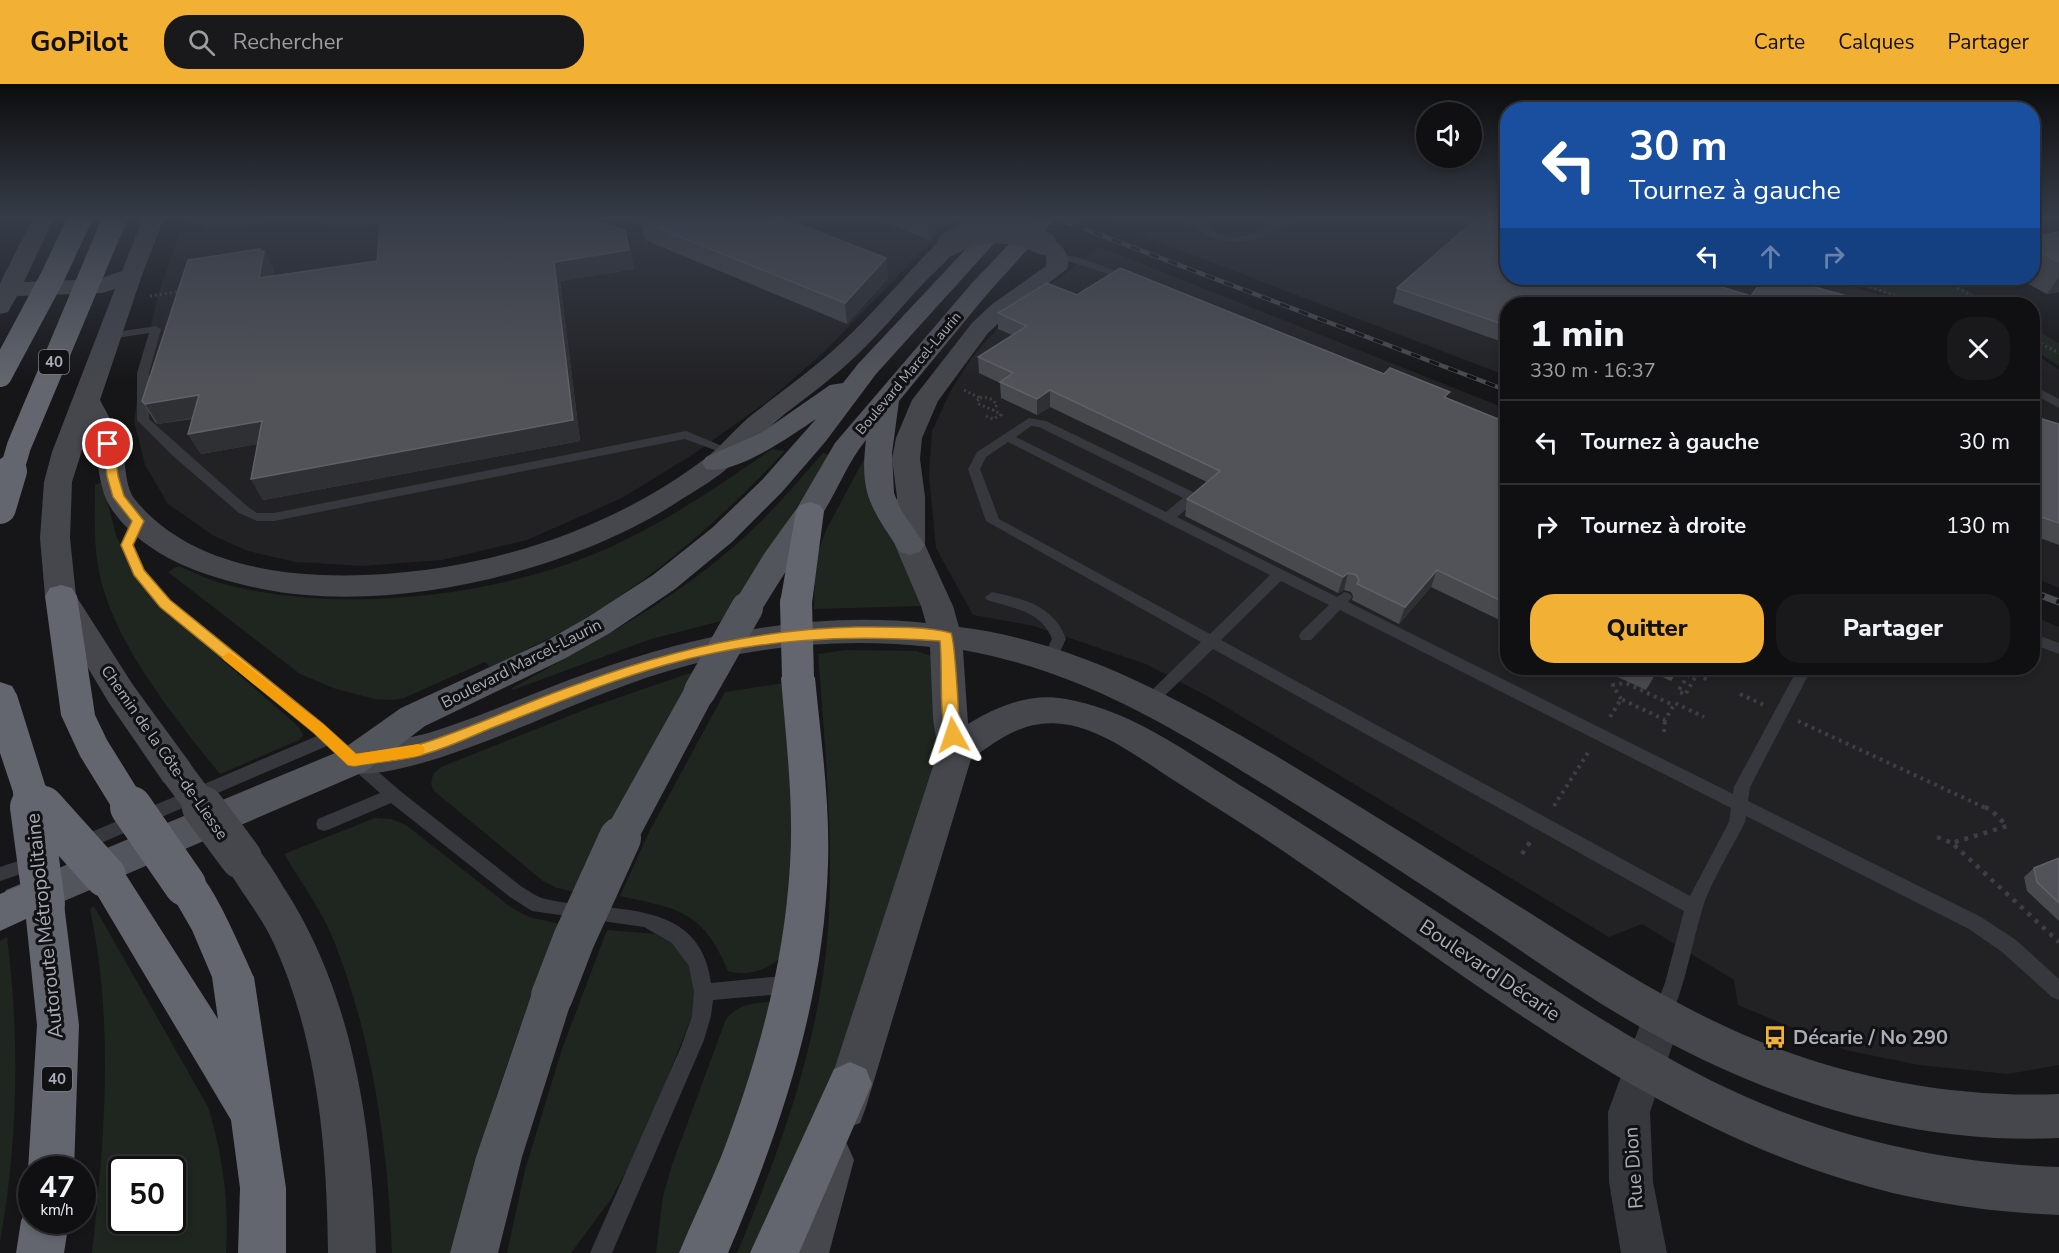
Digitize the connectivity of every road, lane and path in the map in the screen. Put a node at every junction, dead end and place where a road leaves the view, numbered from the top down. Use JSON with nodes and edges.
{"nodes":[{"id":1,"x":15,"y":273,"type":"edge"},
{"id":2,"x":55,"y":273,"type":"edge"},
{"id":3,"x":92,"y":273,"type":"edge"},
{"id":4,"x":922,"y":273,"type":"edge"},
{"id":5,"x":954,"y":273,"type":"edge"},
{"id":6,"x":993,"y":273,"type":"edge"},
{"id":7,"x":1050,"y":273,"type":"edge"},
{"id":8,"x":1116,"y":273,"type":"edge"},
{"id":9,"x":131,"y":275,"type":"joint"},
{"id":10,"x":1138,"y":280,"type":"edge"},
{"id":11,"x":1863,"y":285,"type":"edge"},
{"id":12,"x":1952,"y":285,"type":"edge"},
{"id":13,"x":192,"y":290,"type":"edge"},
{"id":14,"x":3,"y":296,"type":"edge"},
{"id":15,"x":150,"y":296,"type":"dead end"},
{"id":16,"x":1901,"y":297,"type":"edge"},
{"id":17,"x":1974,"y":297,"type":"edge"},
{"id":18,"x":110,"y":336,"type":"junction"},
{"id":19,"x":2040,"y":343,"type":"edge"},
{"id":20,"x":2059,"y":354,"type":"edge"},
{"id":21,"x":867,"y":369,"type":"junction"},
{"id":22,"x":0,"y":375,"type":"edge"},
{"id":23,"x":960,"y":388,"type":"dead end"},
{"id":24,"x":2040,"y":393,"type":"edge"},
{"id":25,"x":980,"y":398,"type":"junction"},
{"id":26,"x":87,"y":400,"type":"junction"},
{"id":27,"x":886,"y":401,"type":"junction"},
{"id":28,"x":2059,"y":404,"type":"edge"},
{"id":29,"x":993,"y":410,"type":"junction"},
{"id":30,"x":986,"y":416,"type":"dead end"},
{"id":31,"x":1007,"y":437,"type":"junction"},
{"id":32,"x":722,"y":457,"type":"junction"},
{"id":33,"x":0,"y":508,"type":"edge"},
{"id":34,"x":810,"y":511,"type":"junction"},
{"id":35,"x":1168,"y":517,"type":"junction"},
{"id":36,"x":138,"y":521,"type":"junction"},
{"id":37,"x":910,"y":545,"type":"junction"},
{"id":38,"x":1281,"y":573,"type":"junction"},
{"id":39,"x":61,"y":596,"type":"junction"},
{"id":40,"x":992,"y":597,"type":"dead end"},
{"id":41,"x":1342,"y":600,"type":"junction"},
{"id":42,"x":1306,"y":636,"type":"dead end"},
{"id":43,"x":946,"y":637,"type":"junction"},
{"id":44,"x":1211,"y":641,"type":"junction"},
{"id":45,"x":2040,"y":641,"type":"edge"},
{"id":46,"x":2059,"y":649,"type":"edge"},
{"id":47,"x":1050,"y":658,"type":"junction"},
{"id":48,"x":1688,"y":675,"type":"edge"},
{"id":49,"x":1696,"y":675,"type":"edge"},
{"id":50,"x":1699,"y":675,"type":"edge"},
{"id":51,"x":1707,"y":675,"type":"edge"},
{"id":52,"x":1801,"y":675,"type":"edge"},
{"id":53,"x":1740,"y":694,"type":"dead end"},
{"id":54,"x":0,"y":695,"type":"edge"},
{"id":55,"x":1621,"y":699,"type":"junction"},
{"id":56,"x":1151,"y":700,"type":"junction"},
{"id":57,"x":1673,"y":705,"type":"junction"},
{"id":58,"x":1781,"y":713,"type":"junction"},
{"id":59,"x":1704,"y":717,"type":"dead end"},
{"id":60,"x":1665,"y":720,"type":"junction"},
{"id":61,"x":1664,"y":732,"type":"dead end"},
{"id":62,"x":1600,"y":736,"type":"junction"},
{"id":63,"x":341,"y":749,"type":"junction"},
{"id":64,"x":956,"y":752,"type":"junction"},
{"id":65,"x":29,"y":791,"type":"junction"},
{"id":66,"x":393,"y":795,"type":"junction"},
{"id":67,"x":1740,"y":805,"type":"junction"},
{"id":68,"x":1542,"y":824,"type":"junction"},
{"id":69,"x":324,"y":825,"type":"dead end"},
{"id":70,"x":1937,"y":837,"type":"dead end"},
{"id":71,"x":1952,"y":843,"type":"junction"},
{"id":72,"x":1522,"y":854,"type":"dead end"},
{"id":73,"x":5,"y":900,"type":"edge"},
{"id":74,"x":1694,"y":907,"type":"junction"},
{"id":75,"x":2059,"y":942,"type":"edge"},
{"id":76,"x":793,"y":984,"type":"junction"},
{"id":77,"x":2059,"y":991,"type":"edge"},
{"id":78,"x":704,"y":992,"type":"junction"},
{"id":79,"x":1662,"y":1016,"type":"junction"},
{"id":80,"x":1644,"y":1068,"type":"junction"},
{"id":81,"x":850,"y":1084,"type":"junction"},
{"id":82,"x":253,"y":1114,"type":"junction"},
{"id":83,"x":2059,"y":1116,"type":"edge"},
{"id":84,"x":52,"y":1156,"type":"edge"},
{"id":85,"x":2059,"y":1191,"type":"edge"},
{"id":86,"x":43,"y":1234,"type":"edge"},
{"id":87,"x":40,"y":1253,"type":"edge"},
{"id":88,"x":262,"y":1253,"type":"edge"},
{"id":89,"x":352,"y":1253,"type":"edge"},
{"id":90,"x":474,"y":1253,"type":"edge"},
{"id":91,"x":600,"y":1253,"type":"edge"},
{"id":92,"x":703,"y":1253,"type":"edge"},
{"id":93,"x":774,"y":1253,"type":"edge"},
{"id":94,"x":805,"y":1253,"type":"edge"},
{"id":95,"x":1644,"y":1253,"type":"edge"}],
"edges":[{"from":1,"to":14,"type":"main road"},
{"from":2,"to":22,"type":"highway","number":"40","bridge":true},
{"from":3,"to":33,"type":"highway","number":"40","bridge":true},
{"from":4,"to":32,"type":"main road","bridge":true},
{"from":5,"to":21,"type":"main road","name":"Boulevard Marcel-Laurin"},
{"from":6,"to":27,"type":"main road","name":"Boulevard Marcel-Laurin"},
{"from":7,"to":37,"type":"main road"},
{"from":8,"to":10,"type":"lane"},
{"from":9,"to":14,"type":"main road"},
{"from":9,"to":18,"type":"main road","name":"Chemin de la Côte-de-Liesse"},
{"from":11,"to":16,"type":"path"},
{"from":12,"to":17,"type":"path"},
{"from":13,"to":15,"type":"path"},
{"from":18,"to":26,"type":"main road","name":"Chemin de la Côte-de-Liesse"},
{"from":18,"to":32,"type":"lane"},
{"from":19,"to":20,"type":"path"},
{"from":21,"to":32,"type":"main road"},
{"from":21,"to":63,"type":"main road","name":"Boulevard Marcel-Laurin"},
{"from":23,"to":25,"type":"path"},
{"from":24,"to":28,"type":"lane"},
{"from":25,"to":29,"type":"path"},
{"from":25,"to":29,"type":"path"},
{"from":26,"to":36,"type":"main road"},
{"from":26,"to":39,"type":"main road","name":"Chemin de la Côte-de-Liesse"},
{"from":27,"to":34,"type":"main road","name":"Boulevard Marcel-Laurin"},
{"from":27,"to":37,"type":"main road"},
{"from":29,"to":30,"type":"path"},
{"from":31,"to":35,"type":"lane"},
{"from":31,"to":35,"type":"lane"},
{"from":31,"to":44,"type":"lane"},
{"from":32,"to":36,"type":"main road"},
{"from":34,"to":76,"type":"highway","bridge":true},
{"from":34,"to":90,"type":"main road","name":"Boulevard Marcel-Laurin","bridge":true},
{"from":35,"to":38,"type":"lane"},
{"from":36,"to":63,"type":"lane"},
{"from":37,"to":43,"type":"main road"},
{"from":38,"to":41,"type":"lane"},
{"from":38,"to":44,"type":"lane"},
{"from":39,"to":82,"type":"highway","bridge":true},
{"from":39,"to":89,"type":"main road","name":"Chemin de la Côte-de-Liesse","bridge":true},
{"from":40,"to":47,"type":"lane"},
{"from":41,"to":42,"type":"lane"},
{"from":41,"to":62,"type":"lane"},
{"from":43,"to":47,"type":"main road"},
{"from":43,"to":63,"type":"main road"},
{"from":43,"to":64,"type":"main road"},
{"from":44,"to":56,"type":"lane"},
{"from":44,"to":68,"type":"lane"},
{"from":45,"to":46,"type":"lane"},
{"from":47,"to":56,"type":"main road"},
{"from":48,"to":49,"type":"path"},
{"from":50,"to":51,"type":"path"},
{"from":52,"to":58,"type":"lane"},
{"from":53,"to":58,"type":"path"},
{"from":54,"to":65,"type":"highway","number":"40"},
{"from":55,"to":57,"type":"path"},
{"from":55,"to":60,"type":"path"},
{"from":55,"to":62,"type":"path"},
{"from":56,"to":79,"type":"main road"},
{"from":57,"to":59,"type":"path"},
{"from":57,"to":60,"type":"path"},
{"from":58,"to":67,"type":"lane"},
{"from":58,"to":71,"type":"path"},
{"from":60,"to":61,"type":"path"},
{"from":62,"to":67,"type":"lane"},
{"from":62,"to":68,"type":"path"},
{"from":63,"to":66,"type":"lane"},
{"from":63,"to":73,"type":"main road","name":"Boulevard Marcel-Laurin"},
{"from":63,"to":73,"type":"lane"},
{"from":64,"to":80,"type":"main road","name":"Boulevard Décarie"},
{"from":64,"to":81,"type":"main road"},
{"from":65,"to":82,"type":"highway","bridge":true},
{"from":65,"to":84,"type":"highway","name":"Autoroute Métropolitaine","number":"40","bridge":true},
{"from":66,"to":69,"type":"lane"},
{"from":66,"to":78,"type":"lane"},
{"from":67,"to":74,"type":"lane"},
{"from":67,"to":77,"type":"lane"},
{"from":68,"to":72,"type":"path"},
{"from":68,"to":74,"type":"lane"},
{"from":70,"to":71,"type":"path"},
{"from":71,"to":75,"type":"path"},
{"from":74,"to":79,"type":"lane"},
{"from":76,"to":78,"type":"lane"},
{"from":76,"to":92,"type":"highway"},
{"from":78,"to":91,"type":"lane"},
{"from":79,"to":80,"type":"street","name":"Rue Dion"},
{"from":79,"to":83,"type":"main road"},
{"from":80,"to":85,"type":"main road","name":"Boulevard Décarie"},
{"from":80,"to":95,"type":"street","name":"Rue Dion"},
{"from":81,"to":93,"type":"highway"},
{"from":81,"to":94,"type":"main road"},
{"from":82,"to":88,"type":"highway"},
{"from":86,"to":87,"type":"highway"}]}
